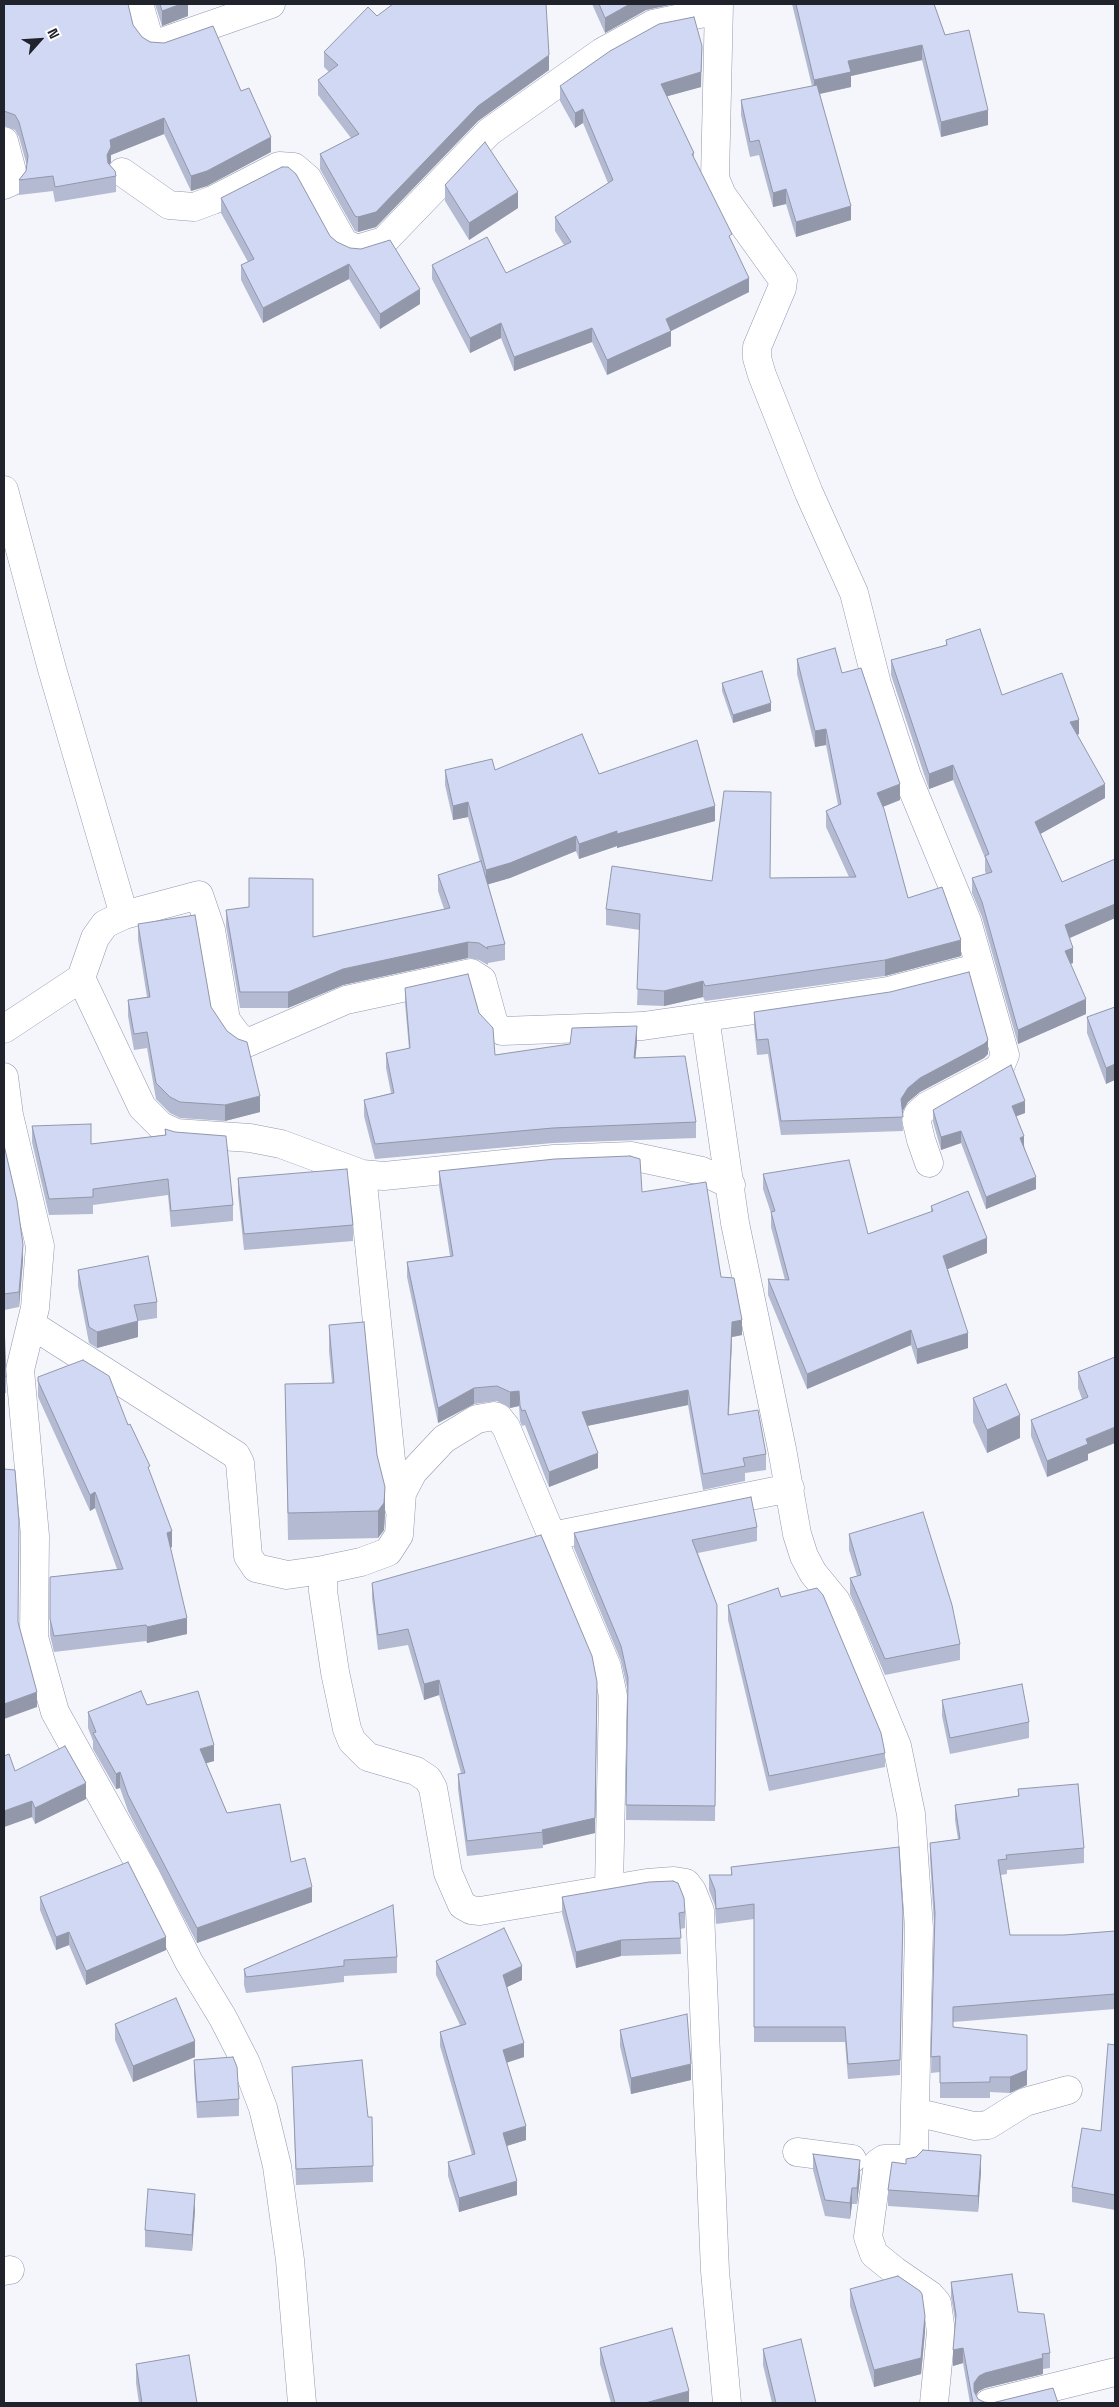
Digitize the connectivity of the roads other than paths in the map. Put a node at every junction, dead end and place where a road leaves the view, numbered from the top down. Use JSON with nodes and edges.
{"nodes":[{"id":1,"x":139,"y":4,"type":"edge"},
{"id":2,"x":271,"y":4,"type":"edge"},
{"id":3,"x":718,"y":7,"type":"edge"},
{"id":4,"x":4,"y":140,"type":"edge"},
{"id":5,"x":122,"y":172,"type":"dead end"},
{"id":6,"x":4,"y":185,"type":"edge"},
{"id":7,"x":4,"y":490,"type":"edge"},
{"id":8,"x":124,"y":915,"type":"junction"},
{"id":9,"x":980,"y":967,"type":"junction"},
{"id":10,"x":80,"y":978,"type":"junction"},
{"id":11,"x":705,"y":1017,"type":"junction"},
{"id":12,"x":4,"y":1029,"type":"edge"},
{"id":13,"x":4,"y":1077,"type":"edge"},
{"id":14,"x":929,"y":1163,"type":"dead end"},
{"id":15,"x":362,"y":1174,"type":"junction"},
{"id":16,"x":731,"y":1185,"type":"junction"},
{"id":17,"x":32,"y":1325,"type":"junction"},
{"id":18,"x":790,"y":1488,"type":"junction"},
{"id":19,"x":400,"y":1512,"type":"junction"},
{"id":20,"x":552,"y":1536,"type":"junction"},
{"id":21,"x":322,"y":1570,"type":"junction"},
{"id":22,"x":609,"y":1888,"type":"junction"},
{"id":23,"x":1068,"y":2090,"type":"dead end"},
{"id":24,"x":916,"y":2112,"type":"junction"},
{"id":25,"x":797,"y":2152,"type":"dead end"},
{"id":26,"x":878,"y":2163,"type":"junction"},
{"id":27,"x":1115,"y":2372,"type":"edge"},
{"id":28,"x":302,"y":2403,"type":"edge"},
{"id":29,"x":727,"y":2403,"type":"edge"},
{"id":30,"x":934,"y":2403,"type":"edge"},
{"id":31,"x":989,"y":2403,"type":"edge"}],
"edges":[{"from":1,"to":2,"type":"street"},
{"from":3,"to":5,"type":"street"},
{"from":3,"to":9,"type":"street"},
{"from":4,"to":6,"type":"street"},
{"from":7,"to":8,"type":"street"},
{"from":8,"to":10,"type":"street"},
{"from":8,"to":11,"type":"street"},
{"from":9,"to":11,"type":"street"},
{"from":9,"to":14,"type":"street"},
{"from":10,"to":12,"type":"street"},
{"from":10,"to":15,"type":"street"},
{"from":11,"to":16,"type":"street"},
{"from":13,"to":17,"type":"street"},
{"from":15,"to":16,"type":"street"},
{"from":15,"to":19,"type":"street"},
{"from":16,"to":18,"type":"street"},
{"from":17,"to":21,"type":"street"},
{"from":17,"to":28,"type":"street"},
{"from":18,"to":20,"type":"street"},
{"from":18,"to":24,"type":"street"},
{"from":19,"to":20,"type":"street"},
{"from":19,"to":21,"type":"street"},
{"from":20,"to":22,"type":"street"},
{"from":21,"to":22,"type":"street"},
{"from":22,"to":29,"type":"street"},
{"from":23,"to":24,"type":"street"},
{"from":24,"to":26,"type":"street"},
{"from":25,"to":26,"type":"street"},
{"from":26,"to":30,"type":"street"},
{"from":27,"to":31,"type":"street"}]}
